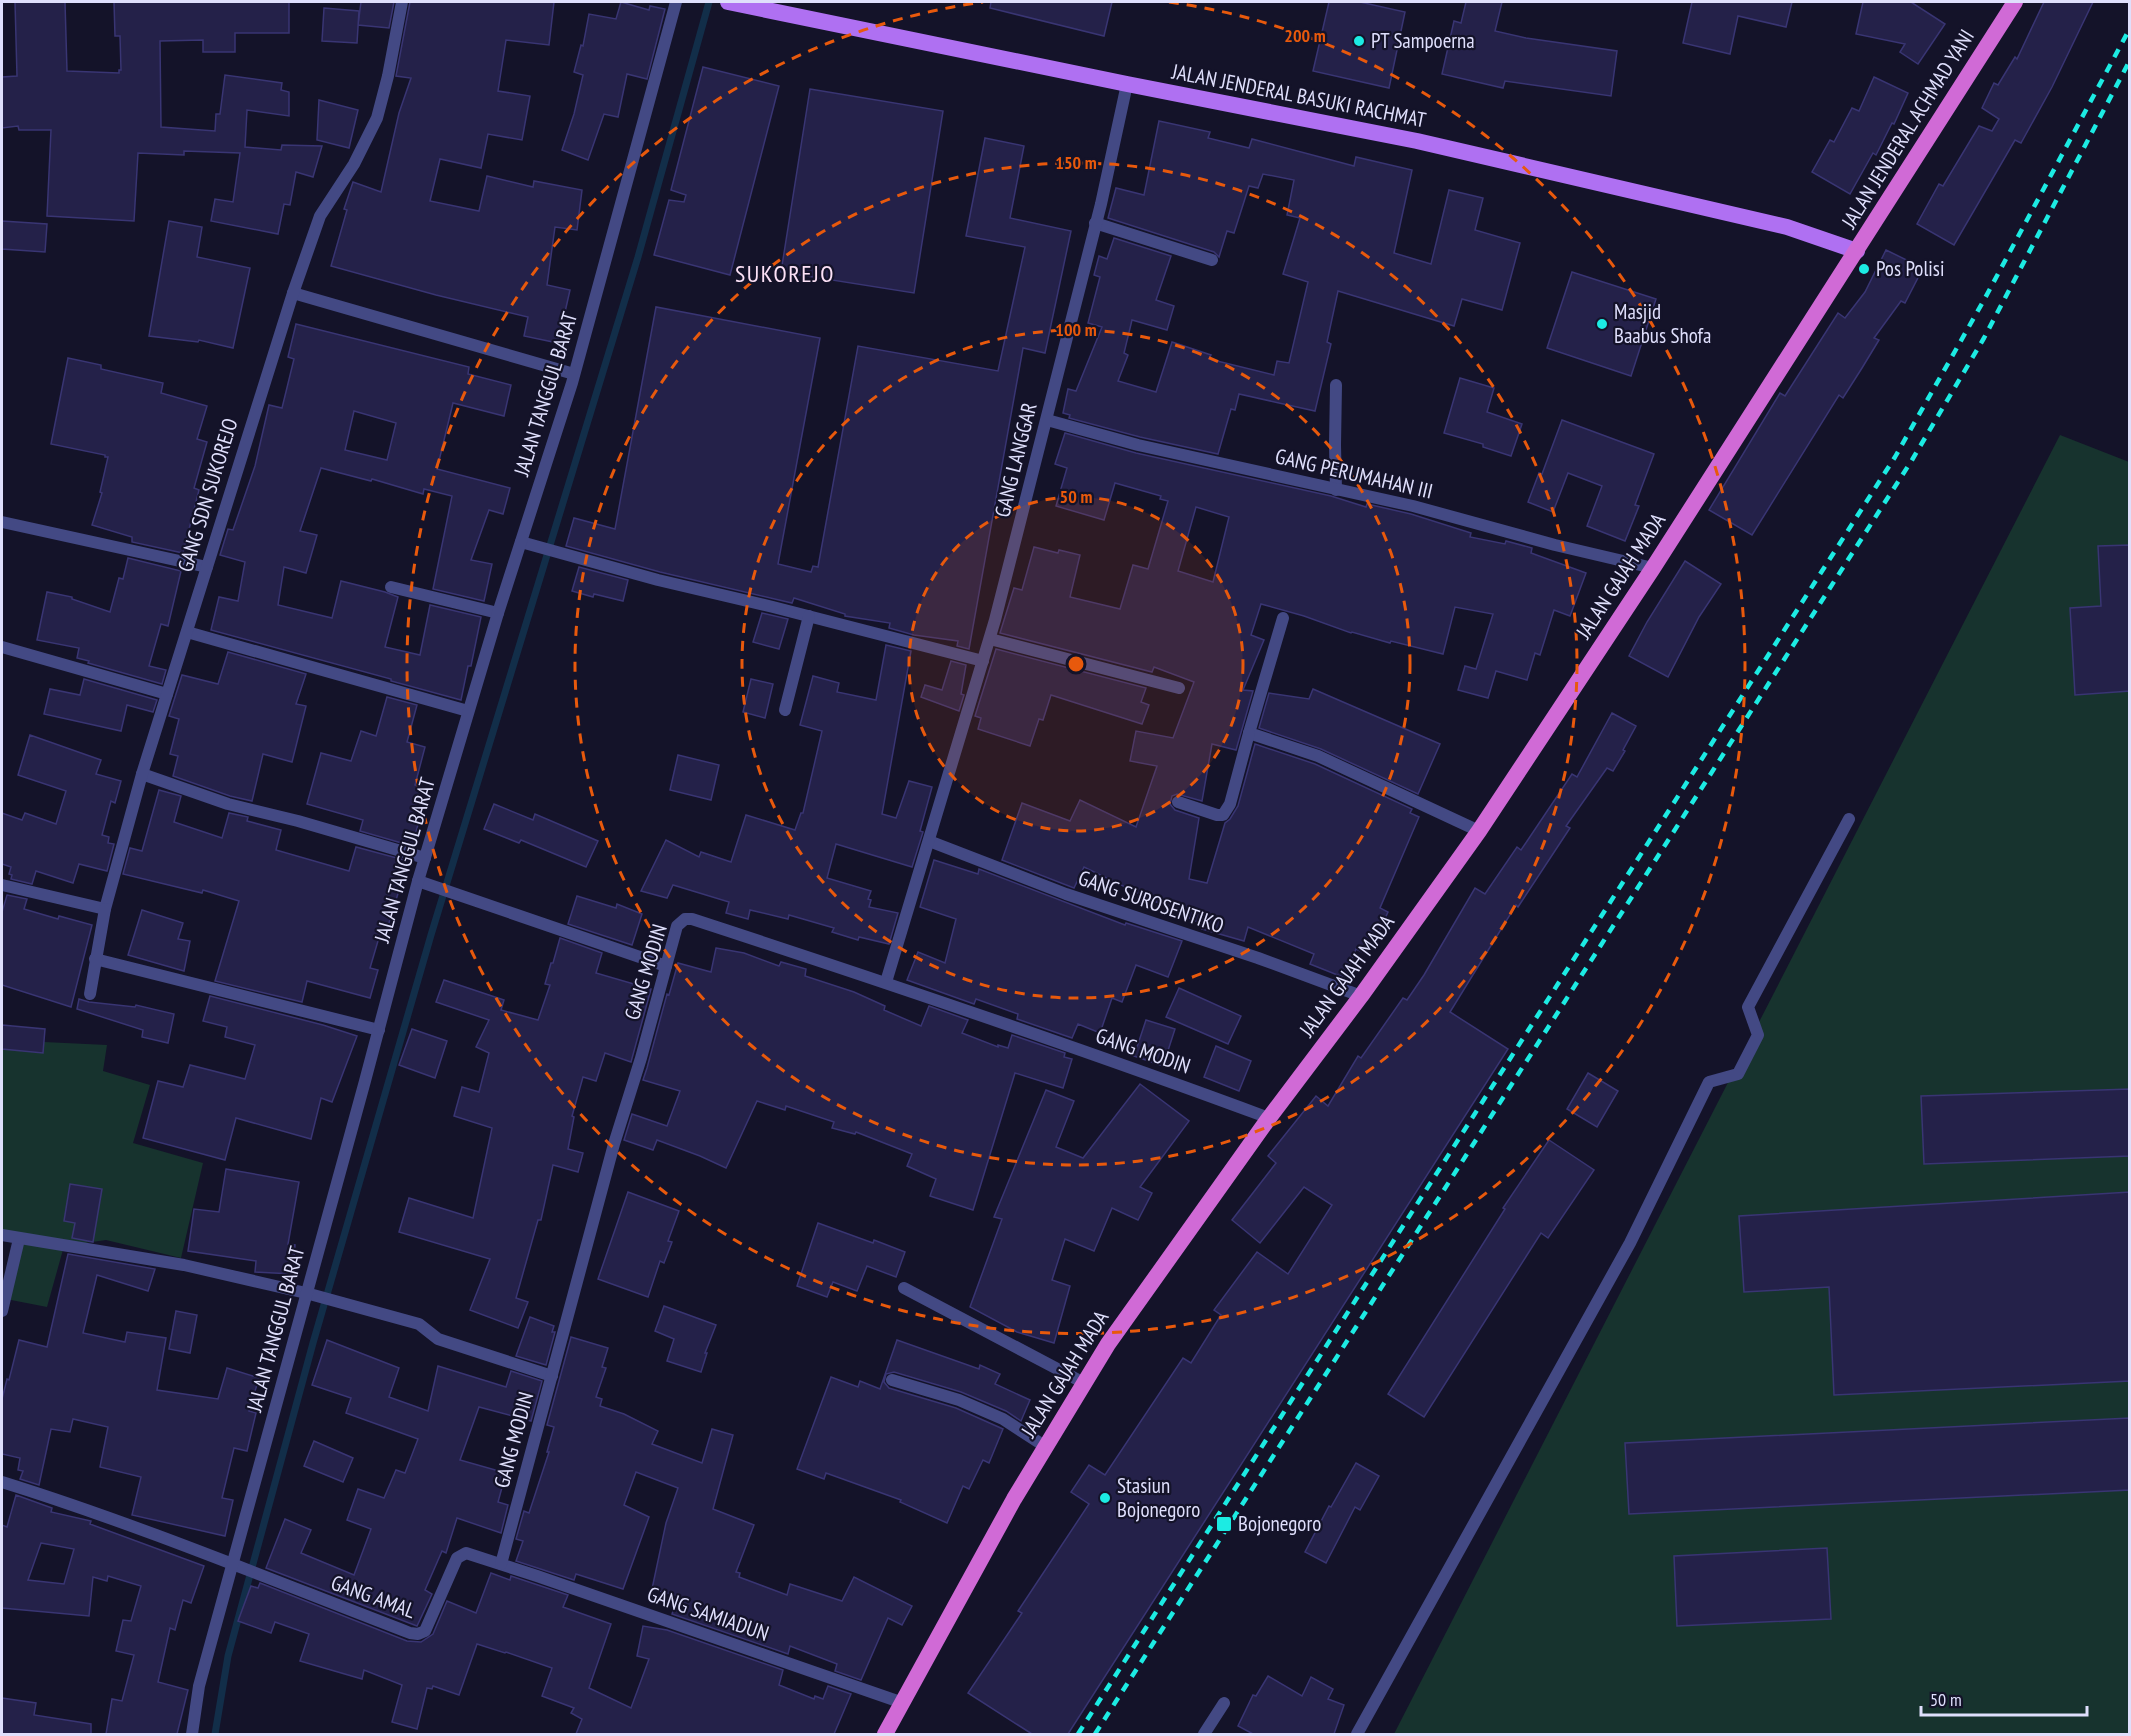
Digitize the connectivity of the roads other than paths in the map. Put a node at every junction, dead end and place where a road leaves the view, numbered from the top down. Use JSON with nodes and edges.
{"nodes":[{"id":1,"x":402,"y":2,"type":"edge"},
{"id":2,"x":676,"y":2,"type":"edge"},
{"id":3,"x":733,"y":2,"type":"edge"},
{"id":4,"x":2015,"y":2,"type":"edge"},
{"id":5,"x":770,"y":6,"type":"edge"},
{"id":6,"x":1127,"y":84,"type":"junction"},
{"id":7,"x":1095,"y":223,"type":"junction"},
{"id":8,"x":1857,"y":251,"type":"junction"},
{"id":9,"x":1212,"y":260,"type":"dead end"},
{"id":10,"x":292,"y":293,"type":"junction"},
{"id":11,"x":574,"y":374,"type":"junction"},
{"id":12,"x":1336,"y":386,"type":"dead end"},
{"id":13,"x":1047,"y":420,"type":"junction"},
{"id":14,"x":1336,"y":490,"type":"junction"},
{"id":15,"x":2,"y":522,"type":"edge"},
{"id":16,"x":521,"y":542,"type":"junction"},
{"id":17,"x":207,"y":567,"type":"junction"},
{"id":18,"x":1653,"y":568,"type":"junction"},
{"id":19,"x":391,"y":586,"type":"dead end"},
{"id":20,"x":498,"y":614,"type":"junction"},
{"id":21,"x":809,"y":616,"type":"junction"},
{"id":22,"x":1283,"y":618,"type":"dead end"},
{"id":23,"x":187,"y":632,"type":"junction"},
{"id":24,"x":990,"y":639,"type":"junction"},
{"id":25,"x":2,"y":647,"type":"edge"},
{"id":26,"x":983,"y":661,"type":"junction"},
{"id":27,"x":1179,"y":688,"type":"dead end"},
{"id":28,"x":167,"y":694,"type":"junction"},
{"id":29,"x":785,"y":710,"type":"dead end"},
{"id":30,"x":468,"y":711,"type":"junction"},
{"id":31,"x":1249,"y":733,"type":"junction"},
{"id":32,"x":142,"y":774,"type":"junction"},
{"id":33,"x":1178,"y":802,"type":"dead end"},
{"id":34,"x":1849,"y":819,"type":"dead end"},
{"id":35,"x":1479,"y":831,"type":"junction"},
{"id":36,"x":929,"y":841,"type":"junction"},
{"id":37,"x":425,"y":858,"type":"junction"},
{"id":38,"x":418,"y":882,"type":"junction"},
{"id":39,"x":2,"y":885,"type":"edge"},
{"id":40,"x":105,"y":909,"type":"junction"},
{"id":41,"x":95,"y":959,"type":"junction"},
{"id":42,"x":666,"y":966,"type":"junction"},
{"id":43,"x":886,"y":982,"type":"junction"},
{"id":44,"x":90,"y":994,"type":"dead end"},
{"id":45,"x":1361,"y":996,"type":"junction"},
{"id":46,"x":379,"y":1030,"type":"junction"},
{"id":47,"x":1269,"y":1118,"type":"junction"},
{"id":48,"x":2,"y":1235,"type":"edge"},
{"id":49,"x":20,"y":1239,"type":"junction"},
{"id":50,"x":903,"y":1288,"type":"dead end"},
{"id":51,"x":306,"y":1293,"type":"junction"},
{"id":52,"x":2,"y":1311,"type":"edge"},
{"id":53,"x":552,"y":1376,"type":"junction"},
{"id":54,"x":892,"y":1380,"type":"dead end"},
{"id":55,"x":1084,"y":1383,"type":"junction"},
{"id":56,"x":1046,"y":1448,"type":"junction"},
{"id":57,"x":2,"y":1482,"type":"edge"},
{"id":58,"x":501,"y":1564,"type":"junction"},
{"id":59,"x":236,"y":1565,"type":"junction"},
{"id":60,"x":903,"y":1703,"type":"junction"},
{"id":61,"x":1224,"y":1703,"type":"dead end"},
{"id":62,"x":192,"y":1734,"type":"edge"},
{"id":63,"x":885,"y":1734,"type":"edge"},
{"id":64,"x":1204,"y":1734,"type":"edge"},
{"id":65,"x":1357,"y":1734,"type":"edge"}],
"edges":[{"from":1,"to":10,"type":"street","name":"GANG SDN SUKOREJO"},
{"from":2,"to":11,"type":"street","name":"JALAN TANGGUL BARAT"},
{"from":3,"to":5,"type":"main road","name":"JALAN JENDERAL BASUKI RACHMAT"},
{"from":4,"to":8,"type":"highway","name":"JALAN JENDERAL ACHMAD YANI"},
{"from":5,"to":6,"type":"main road","name":"JALAN JENDERAL BASUKI RACHMAT"},
{"from":6,"to":7,"type":"street","name":"GANG LANGGAR"},
{"from":6,"to":8,"type":"main road","name":"JALAN JENDERAL BASUKI RACHMAT"},
{"from":7,"to":9,"type":"street"},
{"from":7,"to":13,"type":"street","name":"GANG LANGGAR"},
{"from":8,"to":18,"type":"highway","name":"JALAN GAJAH MADA"},
{"from":10,"to":11,"type":"street"},
{"from":10,"to":17,"type":"street","name":"GANG SDN SUKOREJO"},
{"from":11,"to":16,"type":"street","name":"JALAN TANGGUL BARAT"},
{"from":12,"to":14,"type":"street"},
{"from":13,"to":14,"type":"street","name":"GANG PERUMAHAN III"},
{"from":13,"to":24,"type":"street","name":"GANG LANGGAR"},
{"from":14,"to":18,"type":"street","name":"GANG PERUMAHAN III"},
{"from":15,"to":17,"type":"street"},
{"from":16,"to":20,"type":"street","name":"JALAN TANGGUL BARAT"},
{"from":16,"to":21,"type":"street"},
{"from":17,"to":23,"type":"street","name":"GANG SDN SUKOREJO"},
{"from":18,"to":35,"type":"highway","name":"JALAN GAJAH MADA"},
{"from":19,"to":20,"type":"street"},
{"from":20,"to":30,"type":"street","name":"JALAN TANGGUL BARAT"},
{"from":21,"to":26,"type":"street"},
{"from":21,"to":29,"type":"street"},
{"from":22,"to":31,"type":"street"},
{"from":23,"to":28,"type":"street","name":"GANG SDN SUKOREJO"},
{"from":23,"to":30,"type":"street"},
{"from":24,"to":26,"type":"street","name":"GANG LANGGAR"},
{"from":24,"to":27,"type":"street"},
{"from":25,"to":28,"type":"street"},
{"from":26,"to":36,"type":"street","name":"GANG LANGGAR"},
{"from":28,"to":32,"type":"street","name":"GANG SDN SUKOREJO"},
{"from":30,"to":37,"type":"street","name":"JALAN TANGGUL BARAT"},
{"from":31,"to":33,"type":"street"},
{"from":31,"to":35,"type":"street"},
{"from":32,"to":37,"type":"street"},
{"from":32,"to":40,"type":"street","name":"GANG SDN SUKOREJO"},
{"from":34,"to":65,"type":"street"},
{"from":35,"to":45,"type":"highway","name":"JALAN GAJAH MADA"},
{"from":36,"to":43,"type":"street","name":"GANG LANGGAR"},
{"from":36,"to":45,"type":"street","name":"GANG SUROSENTIKO"},
{"from":37,"to":38,"type":"street","name":"JALAN TANGGUL BARAT"},
{"from":38,"to":42,"type":"street"},
{"from":38,"to":46,"type":"street","name":"JALAN TANGGUL BARAT"},
{"from":39,"to":40,"type":"street"},
{"from":40,"to":41,"type":"street","name":"GANG SDN SUKOREJO"},
{"from":41,"to":44,"type":"street","name":"GANG SDN SUKOREJO"},
{"from":41,"to":46,"type":"street"},
{"from":42,"to":43,"type":"street","name":"GANG MODIN"},
{"from":42,"to":53,"type":"street","name":"GANG MODIN"},
{"from":43,"to":47,"type":"street","name":"GANG MODIN"},
{"from":45,"to":47,"type":"highway","name":"JALAN GAJAH MADA"},
{"from":46,"to":51,"type":"street","name":"JALAN TANGGUL BARAT"},
{"from":47,"to":55,"type":"highway","name":"JALAN GAJAH MADA"},
{"from":48,"to":49,"type":"street"},
{"from":49,"to":51,"type":"street"},
{"from":49,"to":52,"type":"street"},
{"from":50,"to":55,"type":"street"},
{"from":51,"to":53,"type":"street"},
{"from":51,"to":59,"type":"street","name":"JALAN TANGGUL BARAT"},
{"from":53,"to":58,"type":"street","name":"GANG MODIN"},
{"from":54,"to":56,"type":"street"},
{"from":55,"to":56,"type":"highway","name":"JALAN GAJAH MADA"},
{"from":56,"to":60,"type":"highway","name":"JALAN GAJAH MADA"},
{"from":57,"to":59,"type":"street"},
{"from":58,"to":59,"type":"street","name":"GANG AMAL"},
{"from":58,"to":60,"type":"street","name":"GANG SAMIADUN"},
{"from":59,"to":62,"type":"street","name":"JALAN TANGGUL BARAT"},
{"from":60,"to":63,"type":"highway","name":"JALAN GAJAH MADA"},
{"from":61,"to":64,"type":"street"}]}
